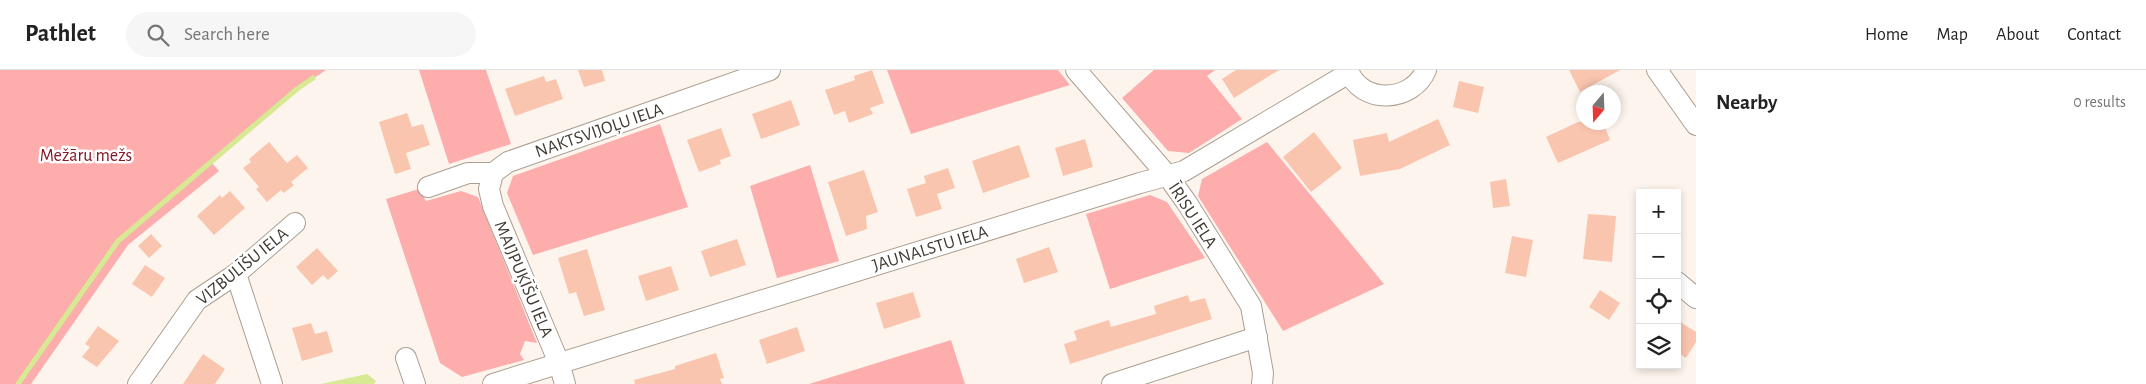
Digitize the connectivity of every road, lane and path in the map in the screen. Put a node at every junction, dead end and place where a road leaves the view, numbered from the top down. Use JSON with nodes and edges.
{"nodes":[{"id":1,"x":770,"y":70,"type":"edge"},
{"id":2,"x":1076,"y":70,"type":"edge"},
{"id":3,"x":1426,"y":70,"type":"edge"},
{"id":4,"x":1658,"y":70,"type":"edge"},
{"id":5,"x":1348,"y":71,"type":"edge"},
{"id":6,"x":1696,"y":125,"type":"edge"},
{"id":7,"x":493,"y":173,"type":"junction"},
{"id":8,"x":1167,"y":175,"type":"junction"},
{"id":9,"x":428,"y":187,"type":"dead end"},
{"id":10,"x":295,"y":223,"type":"dead end"},
{"id":11,"x":236,"y":274,"type":"junction"},
{"id":12,"x":1681,"y":285,"type":"edge"},
{"id":13,"x":1696,"y":298,"type":"edge"},
{"id":14,"x":1257,"y":337,"type":"junction"},
{"id":15,"x":406,"y":358,"type":"dead end"},
{"id":16,"x":559,"y":363,"type":"junction"},
{"id":17,"x":138,"y":384,"type":"edge"},
{"id":18,"x":272,"y":384,"type":"edge"},
{"id":19,"x":415,"y":384,"type":"edge"},
{"id":20,"x":493,"y":384,"type":"edge"},
{"id":21,"x":565,"y":384,"type":"edge"},
{"id":22,"x":1112,"y":384,"type":"edge"},
{"id":23,"x":1262,"y":384,"type":"edge"}],
"edges":[{"from":1,"to":7,"type":"street","name":"NAKTSVIJOĻU IELA"},
{"from":2,"to":8,"type":"street","name":"ĪRISU IELA"},
{"from":3,"to":5,"type":"street"},
{"from":4,"to":6,"type":"street"},
{"from":5,"to":8,"type":"street","name":"JAUNALSTU IELA"},
{"from":7,"to":9,"type":"street"},
{"from":7,"to":16,"type":"street","name":"MAIJPUĶĪŠU IELA"},
{"from":8,"to":14,"type":"street","name":"ĪRISU IELA"},
{"from":8,"to":16,"type":"street","name":"JAUNALSTU IELA"},
{"from":10,"to":11,"type":"street","name":"VIZBULĪŠU IELA"},
{"from":11,"to":17,"type":"street","name":"VIZBULĪŠU IELA"},
{"from":11,"to":18,"type":"street"},
{"from":12,"to":13,"type":"street"},
{"from":14,"to":22,"type":"street"},
{"from":14,"to":23,"type":"street","name":"ĪRISU IELA"},
{"from":15,"to":19,"type":"street"},
{"from":16,"to":20,"type":"street","name":"JAUNALSTU IELA"},
{"from":16,"to":21,"type":"street","name":"MAIJPUĶĪŠU IELA"}]}
